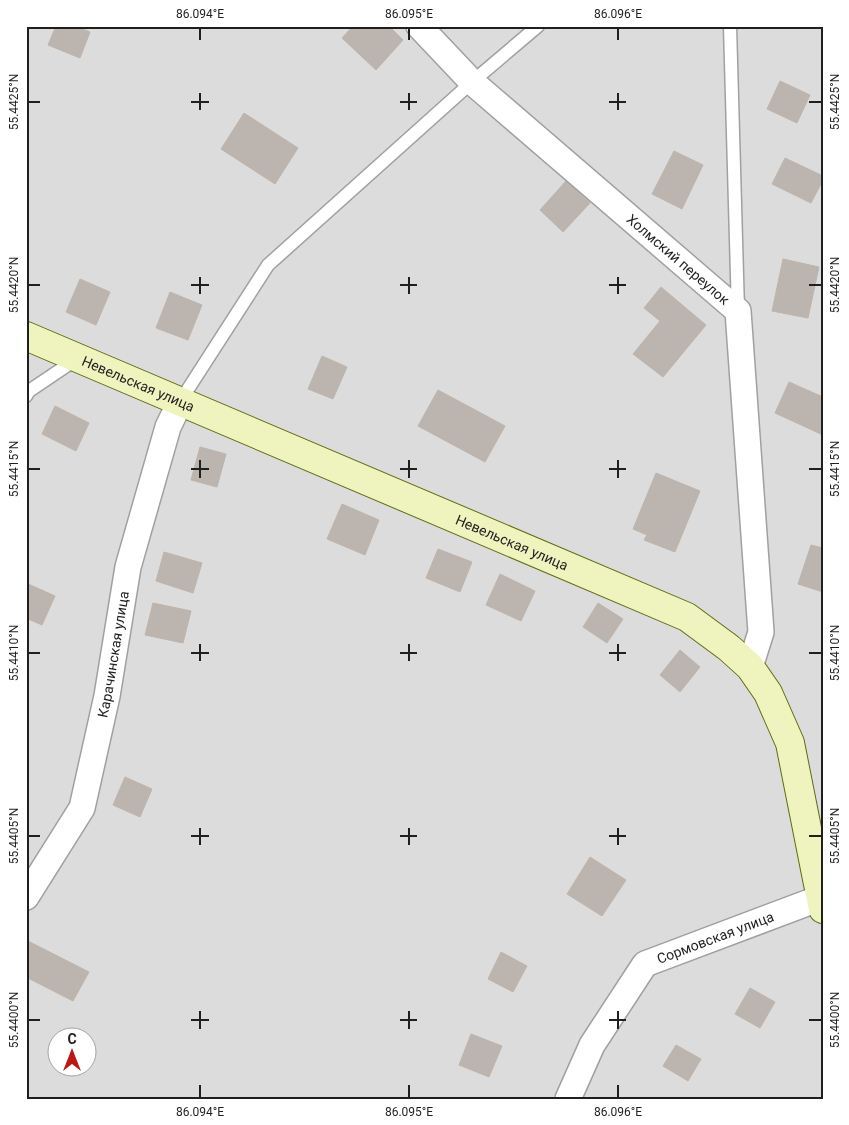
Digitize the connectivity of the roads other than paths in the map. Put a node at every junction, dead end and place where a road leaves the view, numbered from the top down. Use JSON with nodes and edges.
{"nodes":[{"id":1,"x":419,"y":26,"type":"edge"},
{"id":2,"x":538,"y":26,"type":"edge"},
{"id":3,"x":730,"y":26,"type":"edge"},
{"id":4,"x":472,"y":82,"type":"junction"},
{"id":5,"x":738,"y":311,"type":"junction"},
{"id":6,"x":26,"y":336,"type":"edge"},
{"id":7,"x":78,"y":358,"type":"junction"},
{"id":8,"x":26,"y":396,"type":"edge"},
{"id":9,"x":181,"y":400,"type":"junction"},
{"id":10,"x":750,"y":667,"type":"junction"},
{"id":11,"x":26,"y":898,"type":"edge"},
{"id":12,"x":822,"y":902,"type":"edge"},
{"id":13,"x":568,"y":1099,"type":"edge"}],
"edges":[{"from":1,"to":4,"type":"street","name":"Холмский переулок"},
{"from":2,"to":4,"type":"lane"},
{"from":3,"to":5,"type":"lane"},
{"from":4,"to":5,"type":"street","name":"Холмский переулок"},
{"from":4,"to":9,"type":"lane"},
{"from":5,"to":10,"type":"street","name":"Холмский переулок"},
{"from":6,"to":7,"type":"street","name":"Невельская улица"},
{"from":7,"to":8,"type":"lane"},
{"from":7,"to":9,"type":"street","name":"Невельская улица"},
{"from":9,"to":10,"type":"street","name":"Невельская улица"},
{"from":9,"to":11,"type":"street","name":"Карачинская улица"},
{"from":10,"to":12,"type":"street","name":"Невельская улица"},
{"from":12,"to":13,"type":"street","name":"Сормовская улица"}]}
